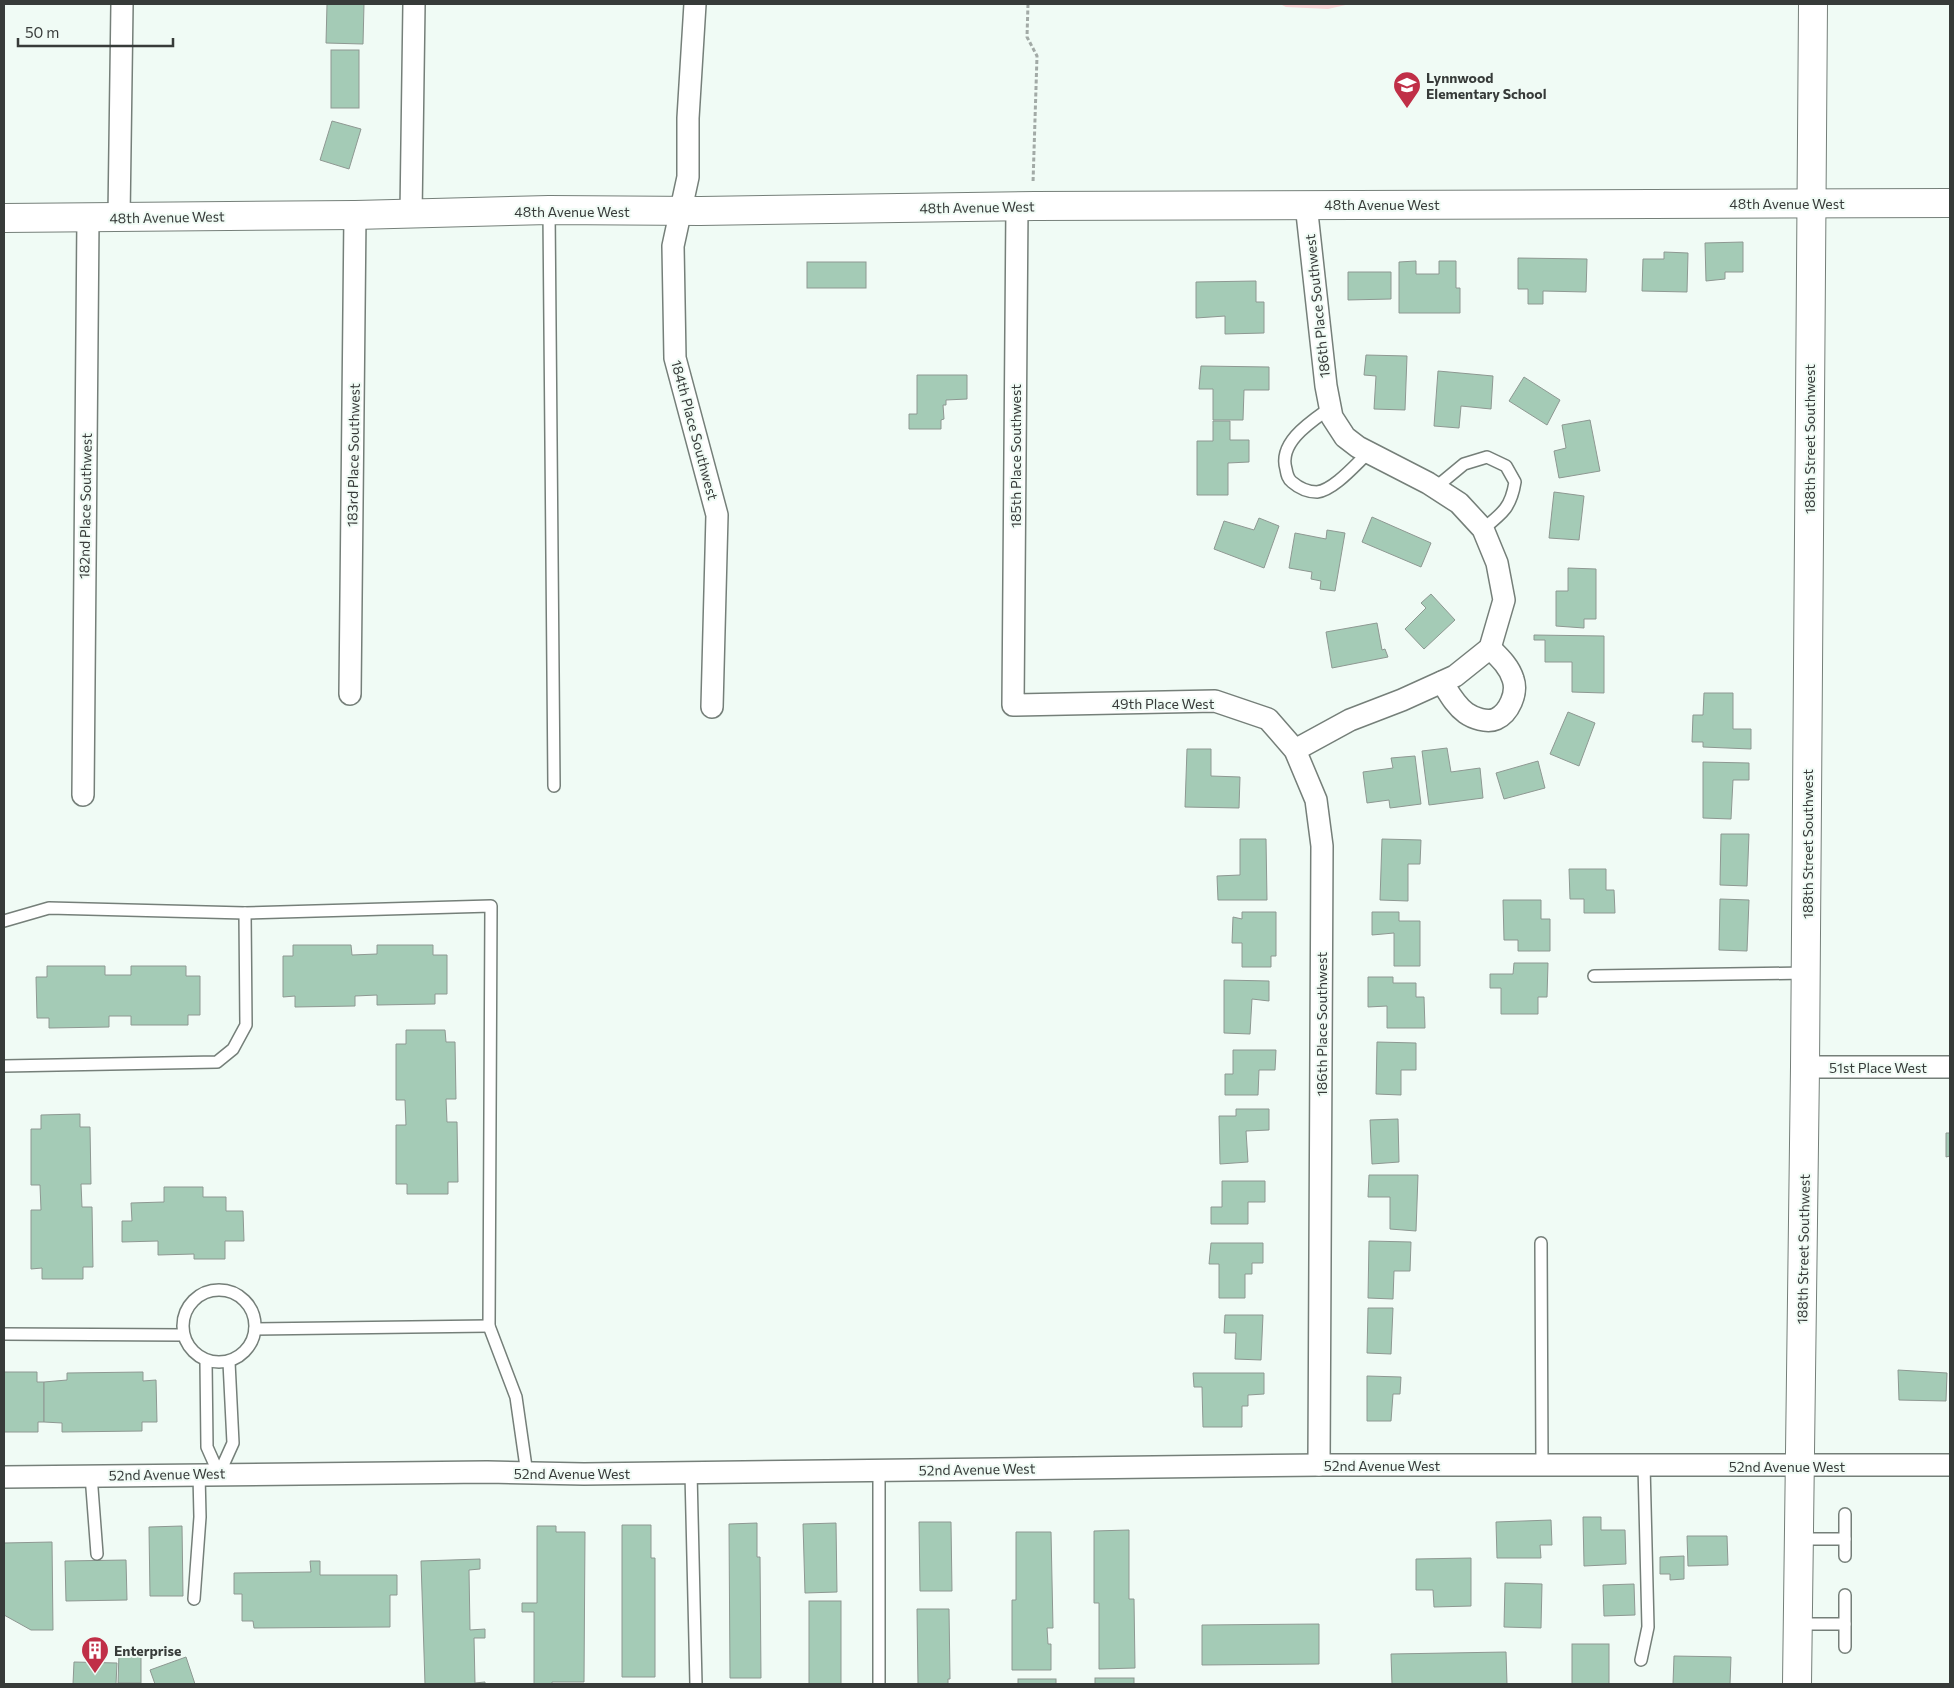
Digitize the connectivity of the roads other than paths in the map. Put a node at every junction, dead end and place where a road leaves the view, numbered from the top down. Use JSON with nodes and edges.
{"nodes":[{"id":1,"x":122,"y":4,"type":"edge"},
{"id":2,"x":414,"y":4,"type":"edge"},
{"id":3,"x":695,"y":4,"type":"edge"},
{"id":4,"x":1813,"y":4,"type":"edge"},
{"id":5,"x":1950,"y":202,"type":"edge"},
{"id":6,"x":1811,"y":203,"type":"junction"},
{"id":7,"x":1306,"y":204,"type":"junction"},
{"id":8,"x":1026,"y":206,"type":"junction"},
{"id":9,"x":549,"y":210,"type":"junction"},
{"id":10,"x":680,"y":211,"type":"junction"},
{"id":11,"x":411,"y":214,"type":"junction"},
{"id":12,"x":355,"y":215,"type":"junction"},
{"id":13,"x":4,"y":218,"type":"edge"},
{"id":14,"x":88,"y":218,"type":"junction"},
{"id":15,"x":119,"y":218,"type":"junction"},
{"id":16,"x":1330,"y":408,"type":"junction"},
{"id":17,"x":1368,"y":453,"type":"junction"},
{"id":18,"x":1435,"y":488,"type":"junction"},
{"id":19,"x":1483,"y":529,"type":"junction"},
{"id":20,"x":1490,"y":648,"type":"junction"},
{"id":21,"x":1442,"y":682,"type":"junction"},
{"id":22,"x":350,"y":694,"type":"dead end"},
{"id":23,"x":1013,"y":705,"type":"joint"},
{"id":24,"x":712,"y":707,"type":"dead end"},
{"id":25,"x":1295,"y":750,"type":"junction"},
{"id":26,"x":554,"y":786,"type":"dead end"},
{"id":27,"x":83,"y":795,"type":"dead end"},
{"id":28,"x":245,"y":913,"type":"junction"},
{"id":29,"x":4,"y":921,"type":"edge"},
{"id":30,"x":1806,"y":973,"type":"junction"},
{"id":31,"x":1594,"y":976,"type":"dead end"},
{"id":32,"x":4,"y":1066,"type":"edge"},
{"id":33,"x":1805,"y":1067,"type":"junction"},
{"id":34,"x":1950,"y":1067,"type":"edge"},
{"id":35,"x":1540,"y":1243,"type":"dead end"},
{"id":36,"x":489,"y":1326,"type":"junction"},
{"id":37,"x":255,"y":1329,"type":"junction"},
{"id":38,"x":4,"y":1334,"type":"edge"},
{"id":39,"x":183,"y":1335,"type":"junction"},
{"id":40,"x":206,"y":1361,"type":"junction"},
{"id":41,"x":229,"y":1362,"type":"junction"},
{"id":42,"x":1542,"y":1464,"type":"junction"},
{"id":43,"x":1320,"y":1465,"type":"junction"},
{"id":44,"x":1644,"y":1465,"type":"junction"},
{"id":45,"x":1950,"y":1465,"type":"edge"},
{"id":46,"x":1800,"y":1466,"type":"junction"},
{"id":47,"x":879,"y":1471,"type":"junction"},
{"id":48,"x":691,"y":1473,"type":"junction"},
{"id":49,"x":209,"y":1474,"type":"junction"},
{"id":50,"x":527,"y":1474,"type":"junction"},
{"id":51,"x":91,"y":1475,"type":"junction"},
{"id":52,"x":4,"y":1477,"type":"edge"},
{"id":53,"x":1845,"y":1514,"type":"dead end"},
{"id":54,"x":1799,"y":1539,"type":"junction"},
{"id":55,"x":1845,"y":1539,"type":"junction"},
{"id":56,"x":97,"y":1554,"type":"dead end"},
{"id":57,"x":1845,"y":1556,"type":"dead end"},
{"id":58,"x":1845,"y":1595,"type":"dead end"},
{"id":59,"x":194,"y":1599,"type":"dead end"},
{"id":60,"x":1798,"y":1624,"type":"junction"},
{"id":61,"x":1845,"y":1624,"type":"junction"},
{"id":62,"x":1845,"y":1647,"type":"dead end"},
{"id":63,"x":1641,"y":1660,"type":"dead end"},
{"id":64,"x":696,"y":1684,"type":"edge"},
{"id":65,"x":879,"y":1684,"type":"edge"},
{"id":66,"x":1797,"y":1684,"type":"edge"}],
"edges":[{"from":1,"to":15,"type":"street"},
{"from":2,"to":11,"type":"street"},
{"from":3,"to":10,"type":"street","name":"184th Place Southwest"},
{"from":4,"to":6,"type":"street","name":"188th Street Southwest"},
{"from":5,"to":6,"type":"street","name":"48th Avenue West"},
{"from":6,"to":7,"type":"street","name":"48th Avenue West"},
{"from":6,"to":30,"type":"street","name":"188th Street Southwest"},
{"from":7,"to":8,"type":"street","name":"48th Avenue West"},
{"from":7,"to":16,"type":"street","name":"186th Place Southwest"},
{"from":8,"to":10,"type":"street","name":"48th Avenue West"},
{"from":8,"to":23,"type":"street","name":"185th Place Southwest"},
{"from":9,"to":10,"type":"street","name":"48th Avenue West"},
{"from":9,"to":11,"type":"street","name":"48th Avenue West"},
{"from":9,"to":26,"type":"lane"},
{"from":10,"to":24,"type":"street","name":"184th Place Southwest"},
{"from":11,"to":12,"type":"street","name":"48th Avenue West"},
{"from":12,"to":15,"type":"street","name":"48th Avenue West"},
{"from":12,"to":22,"type":"street","name":"183rd Place Southwest"},
{"from":13,"to":14,"type":"street","name":"48th Avenue West"},
{"from":14,"to":15,"type":"street","name":"48th Avenue West"},
{"from":14,"to":27,"type":"street","name":"182nd Place Southwest"},
{"from":16,"to":17,"type":"street","name":"186th Place Southwest"},
{"from":16,"to":17,"type":"lane"},
{"from":17,"to":18,"type":"street","name":"186th Place Southwest"},
{"from":18,"to":19,"type":"street","name":"186th Place Southwest"},
{"from":18,"to":19,"type":"lane"},
{"from":19,"to":20,"type":"street","name":"186th Place Southwest"},
{"from":20,"to":21,"type":"street"},
{"from":20,"to":21,"type":"street"},
{"from":21,"to":25,"type":"street"},
{"from":23,"to":25,"type":"street","name":"49th Place West"},
{"from":25,"to":43,"type":"street","name":"186th Place Southwest"},
{"from":28,"to":29,"type":"lane"},
{"from":28,"to":32,"type":"lane"},
{"from":28,"to":36,"type":"lane"},
{"from":30,"to":31,"type":"lane"},
{"from":30,"to":33,"type":"street","name":"188th Street Southwest"},
{"from":33,"to":34,"type":"street","name":"51st Place West"},
{"from":33,"to":46,"type":"street","name":"188th Street Southwest"},
{"from":35,"to":42,"type":"lane"},
{"from":36,"to":37,"type":"lane"},
{"from":36,"to":50,"type":"lane"},
{"from":37,"to":39,"type":"lane"},
{"from":37,"to":41,"type":"lane"},
{"from":38,"to":39,"type":"lane"},
{"from":39,"to":40,"type":"lane"},
{"from":40,"to":41,"type":"lane"},
{"from":40,"to":49,"type":"lane"},
{"from":41,"to":49,"type":"lane"},
{"from":42,"to":43,"type":"street","name":"52nd Avenue West"},
{"from":42,"to":44,"type":"street","name":"52nd Avenue West"},
{"from":43,"to":47,"type":"street","name":"52nd Avenue West"},
{"from":44,"to":46,"type":"street","name":"52nd Avenue West"},
{"from":44,"to":63,"type":"lane"},
{"from":45,"to":46,"type":"street","name":"52nd Avenue West"},
{"from":46,"to":54,"type":"street","name":"188th Street Southwest"},
{"from":47,"to":48,"type":"street","name":"52nd Avenue West"},
{"from":47,"to":65,"type":"lane"},
{"from":48,"to":50,"type":"street","name":"52nd Avenue West"},
{"from":48,"to":64,"type":"lane"},
{"from":49,"to":50,"type":"street","name":"52nd Avenue West"},
{"from":49,"to":51,"type":"street","name":"52nd Avenue West"},
{"from":49,"to":59,"type":"lane"},
{"from":51,"to":52,"type":"street","name":"52nd Avenue West"},
{"from":51,"to":56,"type":"lane"},
{"from":53,"to":55,"type":"lane"},
{"from":54,"to":55,"type":"lane"},
{"from":54,"to":60,"type":"street","name":"188th Street Southwest"},
{"from":55,"to":57,"type":"lane"},
{"from":58,"to":61,"type":"lane"},
{"from":60,"to":61,"type":"lane"},
{"from":60,"to":66,"type":"street","name":"188th Street Southwest"},
{"from":61,"to":62,"type":"lane"}]}
